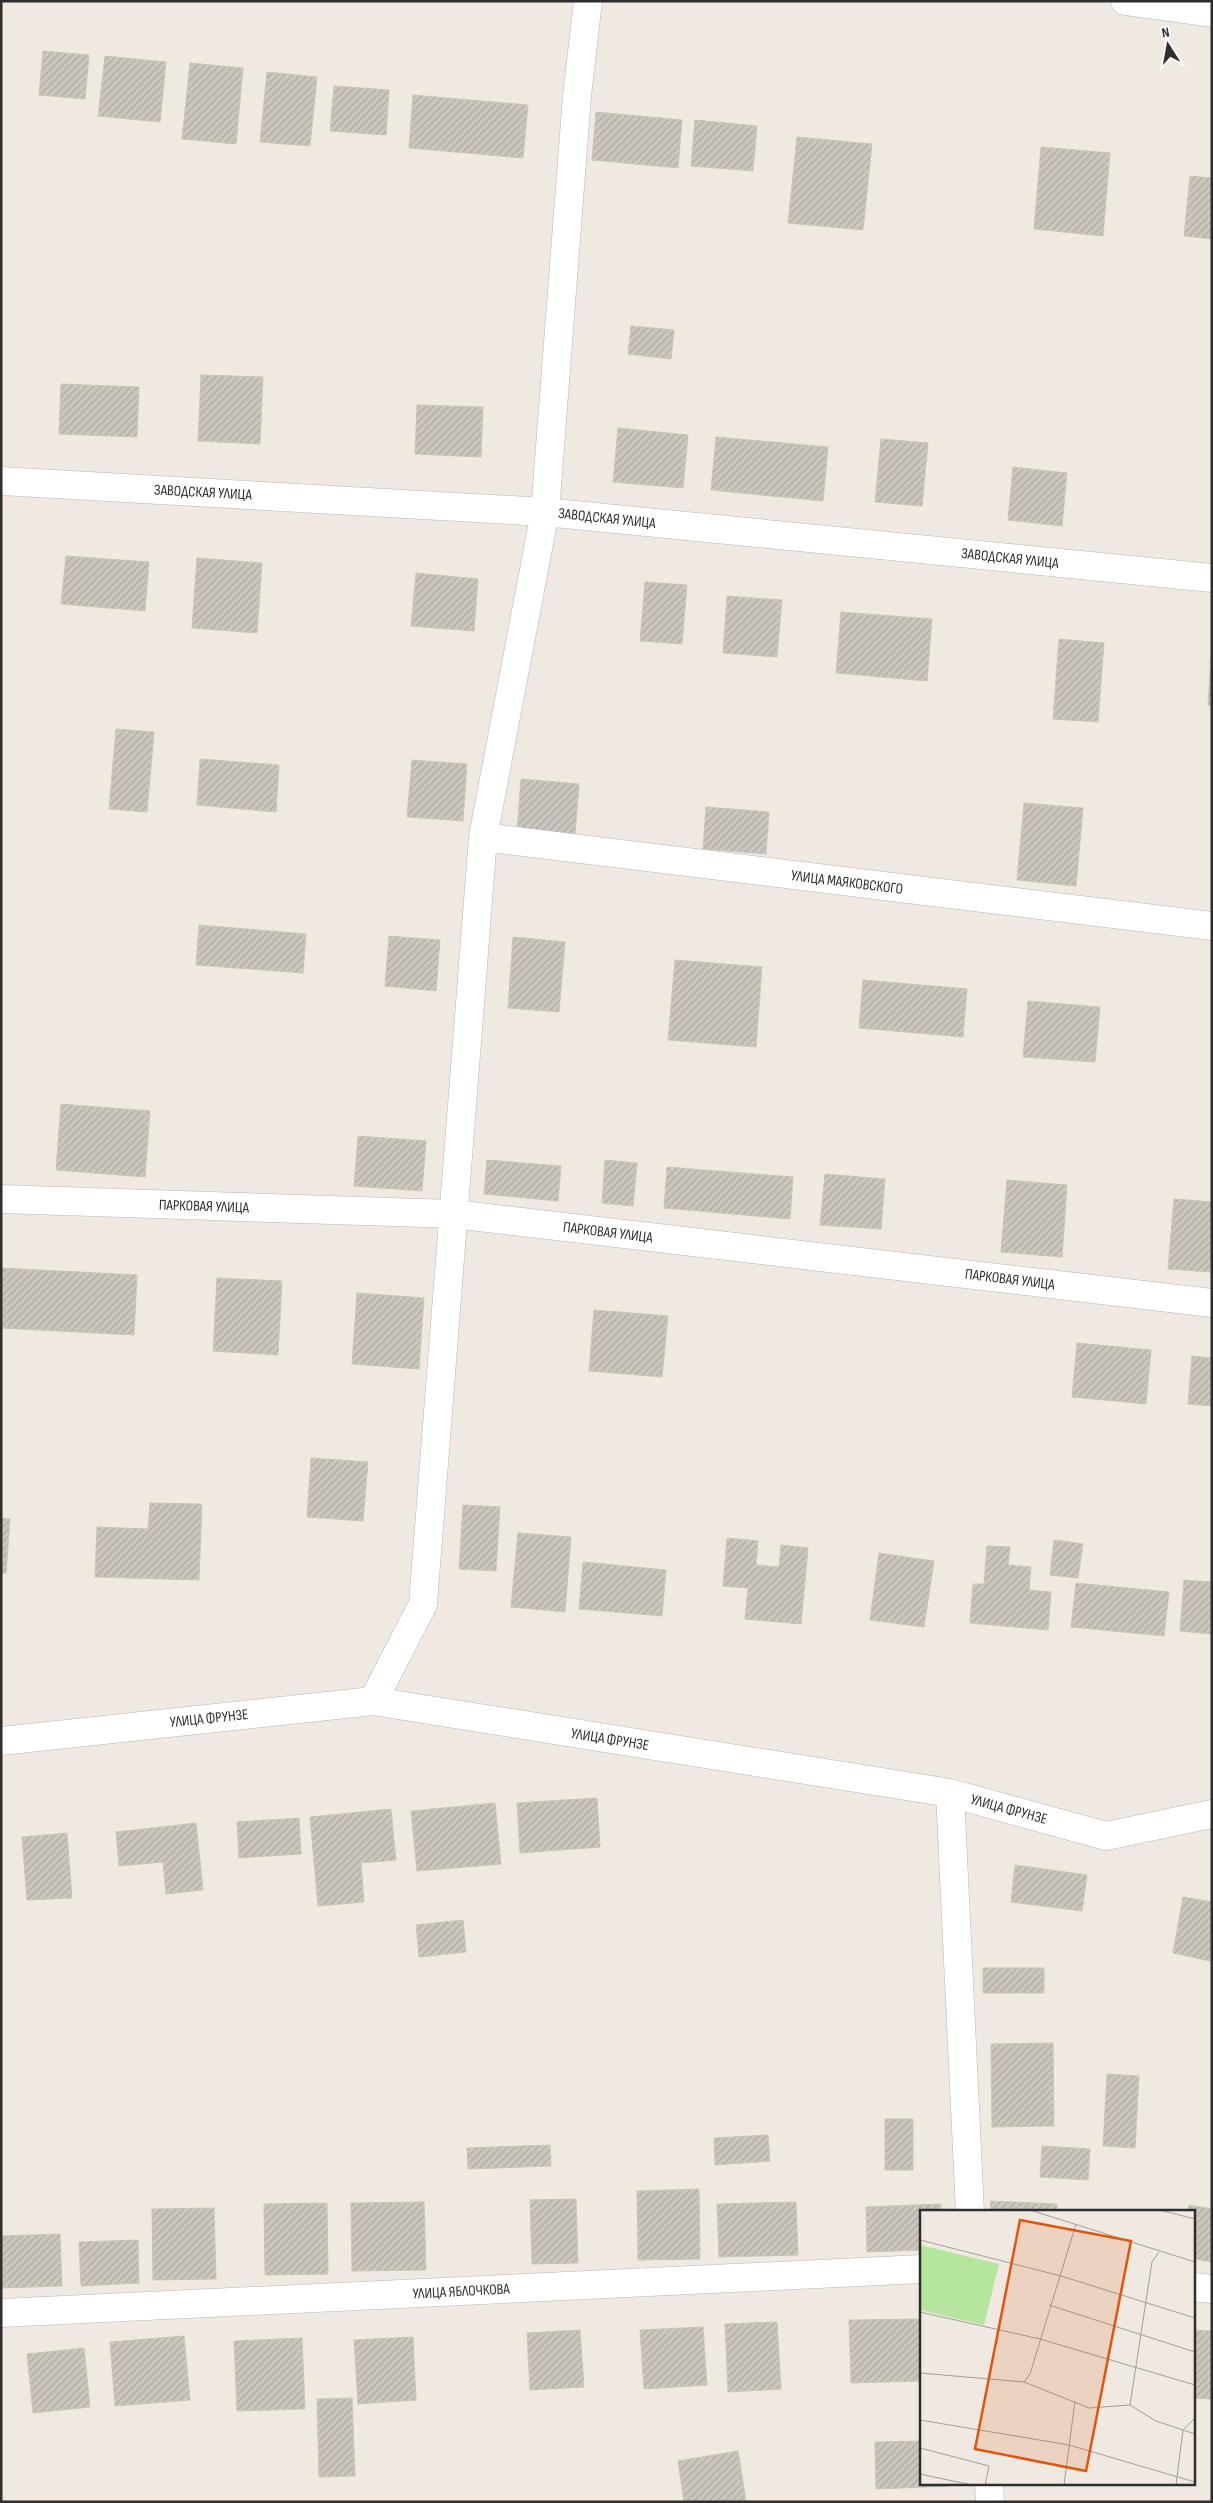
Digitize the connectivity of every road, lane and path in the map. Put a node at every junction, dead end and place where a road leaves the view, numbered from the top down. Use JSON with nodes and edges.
{"nodes":[{"id":1,"x":588,"y":1,"type":"edge"},
{"id":2,"x":1125,"y":1,"type":"edge"},
{"id":3,"x":1212,"y":13,"type":"edge"},
{"id":4,"x":1,"y":480,"type":"edge"},
{"id":5,"x":545,"y":512,"type":"junction"},
{"id":6,"x":1212,"y":578,"type":"edge"},
{"id":7,"x":483,"y":838,"type":"junction"},
{"id":8,"x":1212,"y":926,"type":"edge"},
{"id":9,"x":1,"y":1199,"type":"edge"},
{"id":10,"x":454,"y":1214,"type":"junction"},
{"id":11,"x":1212,"y":1303,"type":"edge"},
{"id":12,"x":372,"y":1701,"type":"junction"},
{"id":13,"x":1,"y":1741,"type":"edge"},
{"id":14,"x":950,"y":1793,"type":"junction"},
{"id":15,"x":1212,"y":1814,"type":"edge"},
{"id":16,"x":970,"y":2210,"type":"edge"},
{"id":17,"x":920,"y":2269,"type":"edge"},
{"id":18,"x":1196,"y":2287,"type":"edge"},
{"id":19,"x":1212,"y":2289,"type":"edge"},
{"id":20,"x":1,"y":2313,"type":"edge"},
{"id":21,"x":989,"y":2486,"type":"edge"},
{"id":22,"x":990,"y":2502,"type":"edge"}],
"edges":[{"from":1,"to":5,"type":"street"},
{"from":2,"to":3,"type":"street"},
{"from":4,"to":5,"type":"street","name":"ЗАВОДСКАЯ УЛИЦА"},
{"from":5,"to":6,"type":"street","name":"ЗАВОДСКАЯ УЛИЦА"},
{"from":5,"to":7,"type":"street"},
{"from":7,"to":8,"type":"street","name":"УЛИЦА МАЯКОВСКОГО"},
{"from":7,"to":10,"type":"street"},
{"from":9,"to":10,"type":"street","name":"ПАРКОВАЯ УЛИЦА"},
{"from":10,"to":11,"type":"street","name":"ПАРКОВАЯ УЛИЦА"},
{"from":10,"to":12,"type":"street"},
{"from":12,"to":13,"type":"street","name":"УЛИЦА ФРУНЗЕ"},
{"from":12,"to":14,"type":"street","name":"УЛИЦА ФРУНЗЕ"},
{"from":14,"to":15,"type":"street","name":"УЛИЦА ФРУНЗЕ"},
{"from":14,"to":16,"type":"street"},
{"from":17,"to":20,"type":"street","name":"УЛИЦА ЯБЛОЧКОВА"},
{"from":18,"to":19,"type":"street"},
{"from":21,"to":22,"type":"street"}]}
